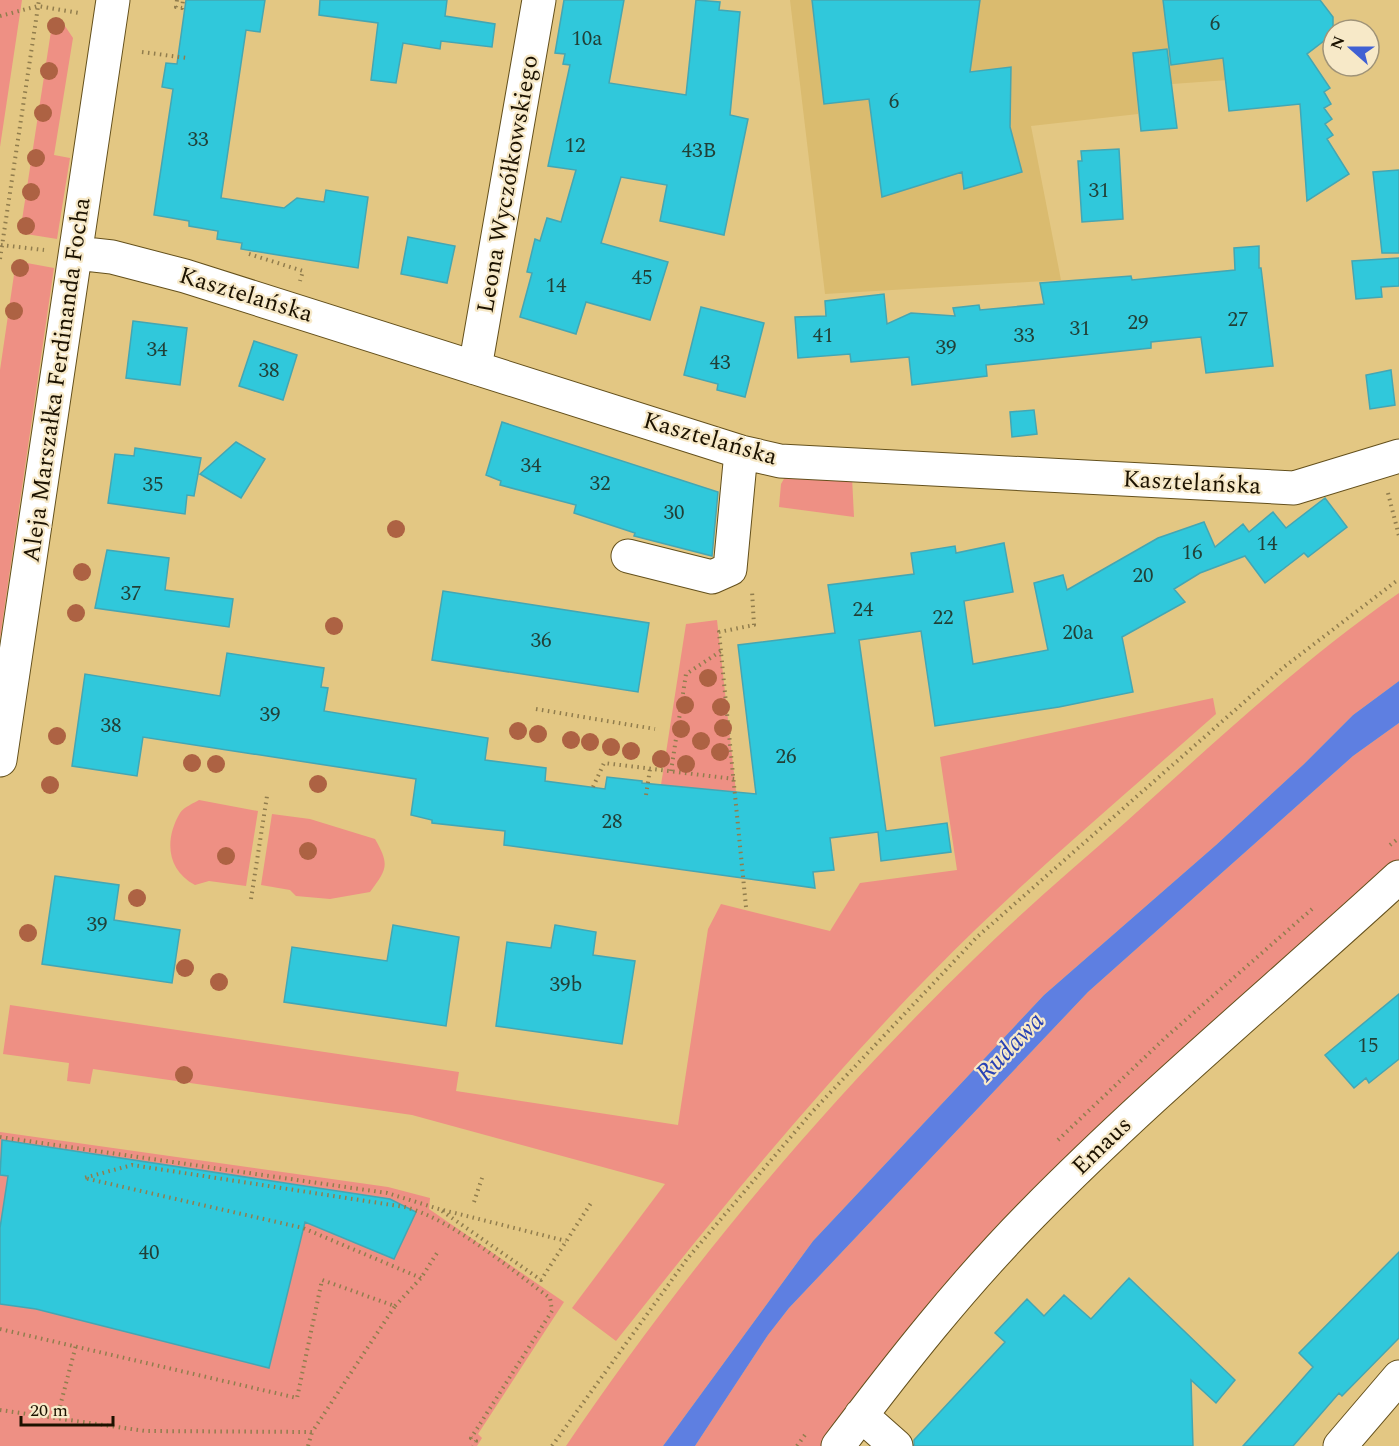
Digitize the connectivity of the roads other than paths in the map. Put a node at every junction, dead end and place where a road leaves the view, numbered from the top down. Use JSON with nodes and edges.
{"nodes":[{"id":1,"x":539,"y":0,"type":"edge"},
{"id":2,"x":100,"y":7,"type":"edge"},
{"id":3,"x":76,"y":253,"type":"junction"},
{"id":4,"x":475,"y":368,"type":"junction"},
{"id":5,"x":741,"y":452,"type":"junction"},
{"id":6,"x":1399,"y":456,"type":"edge"},
{"id":7,"x":628,"y":555,"type":"dead end"},
{"id":8,"x":0,"y":760,"type":"edge"},
{"id":9,"x":1396,"y":885,"type":"edge"},
{"id":10,"x":1399,"y":1377,"type":"edge"},
{"id":11,"x":861,"y":1415,"type":"junction"},
{"id":12,"x":838,"y":1446,"type":"edge"},
{"id":13,"x":896,"y":1446,"type":"edge"},
{"id":14,"x":1340,"y":1446,"type":"edge"}],
"edges":[{"from":1,"to":4,"type":"street","name":"Leona Wyczółkowskiego"},
{"from":2,"to":3,"type":"street","name":"Aleja Marszałka Ferdinanda Focha"},
{"from":3,"to":4,"type":"street","name":"Kasztelańska"},
{"from":3,"to":8,"type":"street","name":"Aleja Marszałka Ferdinanda Focha"},
{"from":4,"to":5,"type":"street","name":"Kasztelańska"},
{"from":5,"to":6,"type":"street","name":"Kasztelańska"},
{"from":5,"to":7,"type":"street"},
{"from":9,"to":11,"type":"street","name":"Emaus"},
{"from":10,"to":14,"type":"street"},
{"from":11,"to":12,"type":"street","name":"Emaus"},
{"from":11,"to":13,"type":"street"}]}
